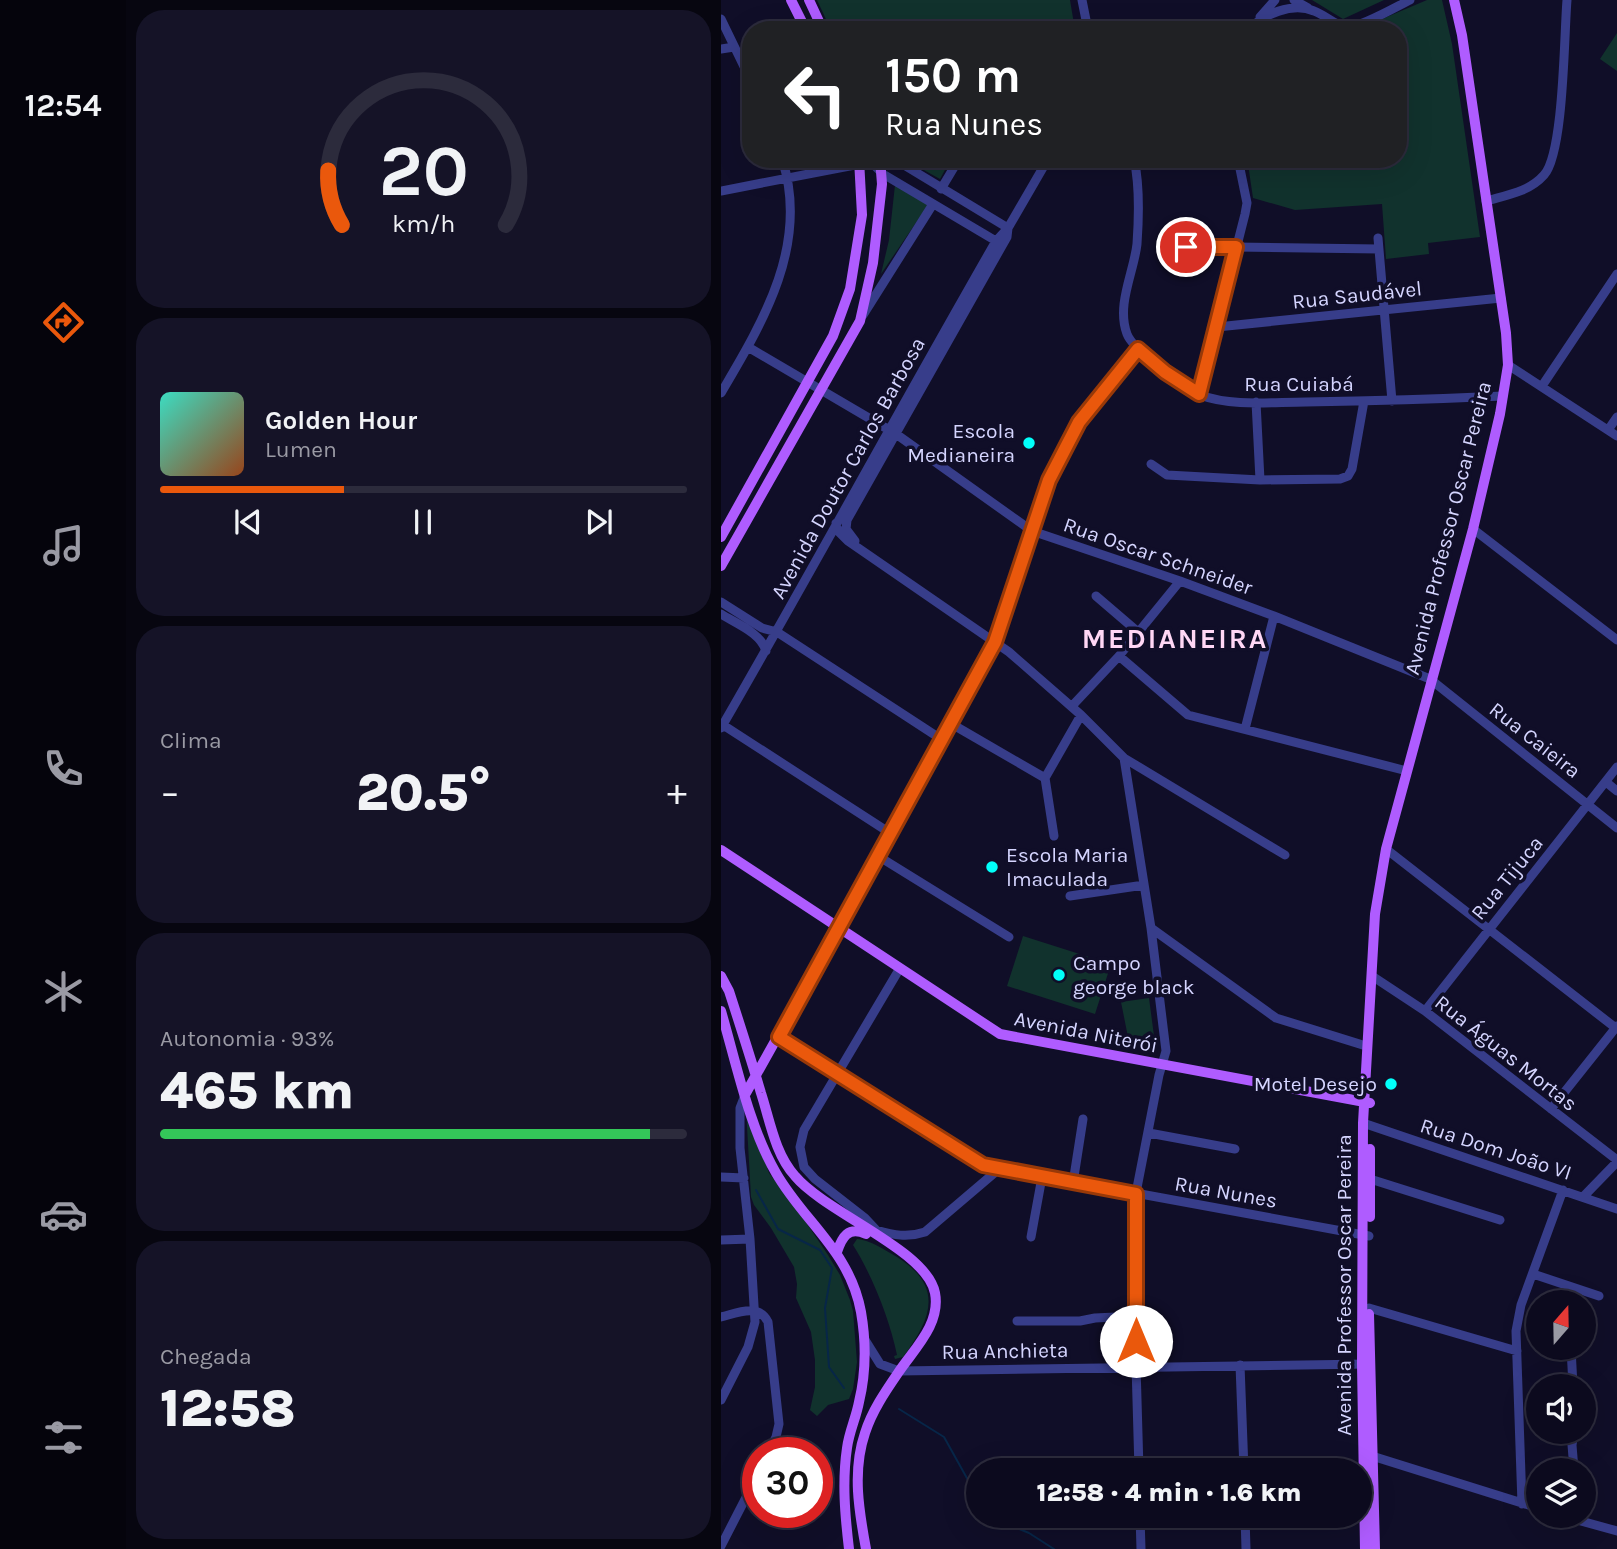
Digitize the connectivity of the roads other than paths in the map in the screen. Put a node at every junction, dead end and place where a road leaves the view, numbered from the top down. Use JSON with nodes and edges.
{"nodes":[{"id":1,"x":791,"y":0,"type":"edge"},
{"id":2,"x":809,"y":0,"type":"edge"},
{"id":3,"x":1082,"y":0,"type":"edge"},
{"id":4,"x":1275,"y":0,"type":"edge"},
{"id":5,"x":1294,"y":0,"type":"edge"},
{"id":6,"x":1411,"y":0,"type":"edge"},
{"id":7,"x":1454,"y":0,"type":"edge"},
{"id":8,"x":1567,"y":0,"type":"edge"},
{"id":9,"x":1313,"y":10,"type":"junction"},
{"id":10,"x":721,"y":19,"type":"edge"},
{"id":11,"x":802,"y":21,"type":"edge"},
{"id":12,"x":819,"y":21,"type":"edge"},
{"id":13,"x":1086,"y":21,"type":"edge"},
{"id":14,"x":1256,"y":21,"type":"edge"},
{"id":15,"x":1260,"y":21,"type":"edge"},
{"id":16,"x":1335,"y":21,"type":"edge"},
{"id":17,"x":1365,"y":21,"type":"edge"},
{"id":18,"x":734,"y":47,"type":"junction"},
{"id":19,"x":721,"y":49,"type":"edge"},
{"id":20,"x":742,"y":63,"type":"edge"},
{"id":21,"x":785,"y":168,"type":"edge"},
{"id":22,"x":832,"y":168,"type":"edge"},
{"id":23,"x":862,"y":168,"type":"edge"},
{"id":24,"x":873,"y":168,"type":"edge"},
{"id":25,"x":882,"y":168,"type":"edge"},
{"id":26,"x":908,"y":168,"type":"edge"},
{"id":27,"x":954,"y":168,"type":"edge"},
{"id":28,"x":1043,"y":168,"type":"edge"},
{"id":29,"x":1136,"y":168,"type":"edge"},
{"id":30,"x":1240,"y":168,"type":"edge"},
{"id":31,"x":883,"y":174,"type":"junction"},
{"id":32,"x":788,"y":178,"type":"junction"},
{"id":33,"x":941,"y":189,"type":"junction"},
{"id":34,"x":721,"y":191,"type":"edge"},
{"id":35,"x":1486,"y":201,"type":"junction"},
{"id":36,"x":933,"y":204,"type":"junction"},
{"id":37,"x":1008,"y":228,"type":"junction"},
{"id":38,"x":1378,"y":238,"type":"dead end"},
{"id":39,"x":996,"y":241,"type":"junction"},
{"id":40,"x":1161,"y":246,"type":"dead end"},
{"id":41,"x":1236,"y":247,"type":"junction"},
{"id":42,"x":1379,"y":249,"type":"junction"},
{"id":43,"x":1617,"y":274,"type":"edge"},
{"id":44,"x":1501,"y":298,"type":"junction"},
{"id":45,"x":1385,"y":310,"type":"junction"},
{"id":46,"x":860,"y":321,"type":"junction"},
{"id":47,"x":1217,"y":327,"type":"junction"},
{"id":48,"x":748,"y":347,"type":"junction"},
{"id":49,"x":1138,"y":349,"type":"junction"},
{"id":50,"x":1508,"y":365,"type":"junction"},
{"id":51,"x":807,"y":382,"type":"junction"},
{"id":52,"x":1542,"y":386,"type":"junction"},
{"id":53,"x":821,"y":390,"type":"junction"},
{"id":54,"x":721,"y":393,"type":"edge"},
{"id":55,"x":1199,"y":394,"type":"junction"},
{"id":56,"x":1503,"y":396,"type":"junction"},
{"id":57,"x":1364,"y":401,"type":"junction"},
{"id":58,"x":1392,"y":401,"type":"junction"},
{"id":59,"x":1256,"y":402,"type":"junction"},
{"id":60,"x":1617,"y":416,"type":"edge"},
{"id":61,"x":1608,"y":430,"type":"junction"},
{"id":62,"x":892,"y":431,"type":"junction"},
{"id":63,"x":1617,"y":436,"type":"edge"},
{"id":64,"x":1151,"y":464,"type":"dead end"},
{"id":65,"x":1260,"y":480,"type":"junction"},
{"id":66,"x":836,"y":523,"type":"junction"},
{"id":67,"x":1473,"y":529,"type":"junction"},
{"id":68,"x":1032,"y":531,"type":"junction"},
{"id":69,"x":721,"y":537,"type":"edge"},
{"id":70,"x":860,"y":548,"type":"junction"},
{"id":71,"x":721,"y":566,"type":"edge"},
{"id":72,"x":1180,"y":581,"type":"junction"},
{"id":73,"x":1096,"y":596,"type":"dead end"},
{"id":74,"x":721,"y":602,"type":"edge"},
{"id":75,"x":721,"y":614,"type":"edge"},
{"id":76,"x":1274,"y":616,"type":"junction"},
{"id":77,"x":777,"y":632,"type":"junction"},
{"id":78,"x":1138,"y":632,"type":"junction"},
{"id":79,"x":1617,"y":640,"type":"edge"},
{"id":80,"x":995,"y":642,"type":"junction"},
{"id":81,"x":766,"y":651,"type":"junction"},
{"id":82,"x":1119,"y":656,"type":"junction"},
{"id":83,"x":1430,"y":679,"type":"junction"},
{"id":84,"x":1072,"y":706,"type":"junction"},
{"id":85,"x":1081,"y":715,"type":"junction"},
{"id":86,"x":950,"y":723,"type":"junction"},
{"id":87,"x":722,"y":727,"type":"edge"},
{"id":88,"x":1245,"y":729,"type":"junction"},
{"id":89,"x":941,"y":739,"type":"junction"},
{"id":90,"x":1124,"y":758,"type":"junction"},
{"id":91,"x":1617,"y":767,"type":"edge"},
{"id":92,"x":1407,"y":771,"type":"junction"},
{"id":93,"x":1045,"y":778,"type":"junction"},
{"id":94,"x":1606,"y":782,"type":"junction"},
{"id":95,"x":1617,"y":791,"type":"edge"},
{"id":96,"x":1588,"y":804,"type":"junction"},
{"id":97,"x":1617,"y":828,"type":"edge"},
{"id":98,"x":890,"y":833,"type":"junction"},
{"id":99,"x":1054,"y":836,"type":"dead end"},
{"id":100,"x":1386,"y":849,"type":"junction"},
{"id":101,"x":721,"y":850,"type":"edge"},
{"id":102,"x":1285,"y":855,"type":"dead end"},
{"id":103,"x":878,"y":856,"type":"junction"},
{"id":104,"x":1145,"y":885,"type":"junction"},
{"id":105,"x":1070,"y":896,"type":"dead end"},
{"id":106,"x":839,"y":928,"type":"junction"},
{"id":107,"x":1151,"y":928,"type":"junction"},
{"id":108,"x":1489,"y":928,"type":"junction"},
{"id":109,"x":1009,"y":937,"type":"dead end"},
{"id":110,"x":900,"y":968,"type":"junction"},
{"id":111,"x":721,"y":976,"type":"edge"},
{"id":112,"x":1373,"y":976,"type":"junction"},
{"id":113,"x":1425,"y":1011,"type":"junction"},
{"id":114,"x":721,"y":1012,"type":"edge"},
{"id":115,"x":1370,"y":1021,"type":"junction"},
{"id":116,"x":1617,"y":1028,"type":"edge"},
{"id":117,"x":779,"y":1037,"type":"junction"},
{"id":118,"x":1366,"y":1046,"type":"junction"},
{"id":119,"x":1163,"y":1066,"type":"junction"},
{"id":120,"x":756,"y":1075,"type":"junction"},
{"id":121,"x":838,"y":1075,"type":"junction"},
{"id":122,"x":745,"y":1093,"type":"junction"},
{"id":123,"x":1367,"y":1103,"type":"junction"},
{"id":124,"x":1551,"y":1109,"type":"junction"},
{"id":125,"x":1083,"y":1119,"type":"dead end"},
{"id":126,"x":1366,"y":1124,"type":"junction"},
{"id":127,"x":1149,"y":1133,"type":"junction"},
{"id":128,"x":1235,"y":1149,"type":"dead end"},
{"id":129,"x":1617,"y":1161,"type":"edge"},
{"id":130,"x":999,"y":1169,"type":"junction"},
{"id":131,"x":721,"y":1177,"type":"edge"},
{"id":132,"x":1042,"y":1177,"type":"junction"},
{"id":133,"x":744,"y":1178,"type":"junction"},
{"id":134,"x":1370,"y":1179,"type":"junction"},
{"id":135,"x":1073,"y":1183,"type":"junction"},
{"id":136,"x":1563,"y":1190,"type":"junction"},
{"id":137,"x":1136,"y":1194,"type":"junction"},
{"id":138,"x":1583,"y":1196,"type":"junction"},
{"id":139,"x":1617,"y":1209,"type":"edge"},
{"id":140,"x":1500,"y":1220,"type":"dead end"},
{"id":141,"x":876,"y":1230,"type":"junction"},
{"id":142,"x":1366,"y":1235,"type":"junction"},
{"id":143,"x":1031,"y":1237,"type":"dead end"},
{"id":144,"x":750,"y":1239,"type":"junction"},
{"id":145,"x":721,"y":1240,"type":"edge"},
{"id":146,"x":890,"y":1244,"type":"junction"},
{"id":147,"x":837,"y":1252,"type":"junction"},
{"id":148,"x":1533,"y":1273,"type":"junction"},
{"id":149,"x":1599,"y":1296,"type":"dead end"},
{"id":150,"x":1369,"y":1308,"type":"junction"},
{"id":151,"x":756,"y":1311,"type":"junction"},
{"id":152,"x":1136,"y":1316,"type":"junction"},
{"id":153,"x":721,"y":1317,"type":"edge"},
{"id":154,"x":1017,"y":1321,"type":"dead end"},
{"id":155,"x":865,"y":1340,"type":"junction"},
{"id":156,"x":1517,"y":1351,"type":"junction"},
{"id":157,"x":1366,"y":1364,"type":"junction"},
{"id":158,"x":1136,"y":1365,"type":"junction"},
{"id":159,"x":1240,"y":1365,"type":"junction"},
{"id":160,"x":899,"y":1371,"type":"junction"},
{"id":161,"x":721,"y":1400,"type":"edge"},
{"id":162,"x":776,"y":1437,"type":"edge"},
{"id":163,"x":1372,"y":1456,"type":"junction"},
{"id":164,"x":1139,"y":1458,"type":"edge"},
{"id":165,"x":1244,"y":1458,"type":"edge"},
{"id":166,"x":1522,"y":1504,"type":"junction"},
{"id":167,"x":742,"y":1505,"type":"edge"},
{"id":168,"x":1526,"y":1505,"type":"edge"},
{"id":169,"x":1596,"y":1524,"type":"edge"},
{"id":170,"x":1140,"y":1528,"type":"edge"},
{"id":171,"x":1245,"y":1528,"type":"edge"},
{"id":172,"x":1617,"y":1531,"type":"edge"},
{"id":173,"x":721,"y":1546,"type":"edge"},
{"id":174,"x":849,"y":1549,"type":"edge"},
{"id":175,"x":866,"y":1549,"type":"edge"},
{"id":176,"x":1141,"y":1549,"type":"edge"},
{"id":177,"x":1246,"y":1549,"type":"edge"},
{"id":178,"x":1365,"y":1549,"type":"edge"},
{"id":179,"x":1375,"y":1549,"type":"edge"}],
"edges":[{"from":1,"to":11,"type":"main road"},
{"from":2,"to":12,"type":"main road"},
{"from":3,"to":13,"type":"street"},
{"from":4,"to":14,"type":"street"},
{"from":5,"to":9,"type":"street"},
{"from":6,"to":17,"type":"street"},
{"from":7,"to":35,"type":"main road","name":"Avenida Professor Oscar Pereira"},
{"from":8,"to":35,"type":"street"},
{"from":9,"to":15,"type":"street"},
{"from":9,"to":16,"type":"street"},
{"from":10,"to":18,"type":"street"},
{"from":18,"to":19,"type":"street"},
{"from":18,"to":20,"type":"street"},
{"from":21,"to":32,"type":"street"},
{"from":22,"to":32,"type":"street"},
{"from":23,"to":51,"type":"main road"},
{"from":24,"to":31,"type":"street"},
{"from":25,"to":31,"type":"main road"},
{"from":26,"to":33,"type":"street"},
{"from":27,"to":33,"type":"street"},
{"from":28,"to":37,"type":"street","name":"Avenida Doutor Carlos Barbosa"},
{"from":29,"to":49,"type":"street","name":"Rua Cuiabá"},
{"from":30,"to":41,"type":"street"},
{"from":31,"to":36,"type":"street"},
{"from":31,"to":46,"type":"main road"},
{"from":32,"to":34,"type":"street"},
{"from":32,"to":48,"type":"street"},
{"from":33,"to":37,"type":"street"},
{"from":35,"to":44,"type":"main road","name":"Avenida Professor Oscar Pereira"},
{"from":36,"to":39,"type":"street"},
{"from":36,"to":46,"type":"street"},
{"from":37,"to":39,"type":"street","name":"Avenida Doutor Carlos Barbosa"},
{"from":37,"to":62,"type":"street","name":"Avenida Doutor Carlos Barbosa"},
{"from":38,"to":42,"type":"street"},
{"from":39,"to":62,"type":"street","name":"Avenida Doutor Carlos Barbosa"},
{"from":40,"to":41,"type":"street"},
{"from":41,"to":42,"type":"street"},
{"from":41,"to":47,"type":"street"},
{"from":42,"to":45,"type":"street"},
{"from":43,"to":52,"type":"street"},
{"from":44,"to":45,"type":"street","name":"Rua Saudável"},
{"from":44,"to":50,"type":"main road","name":"Avenida Professor Oscar Pereira"},
{"from":45,"to":47,"type":"street","name":"Rua Saudável"},
{"from":45,"to":58,"type":"street"},
{"from":46,"to":53,"type":"main road"},
{"from":47,"to":55,"type":"street"},
{"from":48,"to":51,"type":"street","name":"Rua Oscar Schneider"},
{"from":48,"to":54,"type":"street"},
{"from":49,"to":55,"type":"street","name":"Rua Cuiabá"},
{"from":49,"to":68,"type":"street"},
{"from":50,"to":52,"type":"street"},
{"from":50,"to":56,"type":"main road","name":"Avenida Professor Oscar Pereira"},
{"from":51,"to":53,"type":"street","name":"Rua Oscar Schneider"},
{"from":51,"to":69,"type":"main road"},
{"from":52,"to":61,"type":"street"},
{"from":53,"to":62,"type":"street","name":"Rua Oscar Schneider"},
{"from":53,"to":71,"type":"main road"},
{"from":55,"to":59,"type":"street","name":"Rua Cuiabá"},
{"from":56,"to":58,"type":"street","name":"Rua Cuiabá"},
{"from":56,"to":67,"type":"main road","name":"Avenida Professor Oscar Pereira"},
{"from":57,"to":58,"type":"street","name":"Rua Cuiabá"},
{"from":57,"to":59,"type":"street","name":"Rua Cuiabá"},
{"from":57,"to":65,"type":"street"},
{"from":59,"to":65,"type":"street"},
{"from":60,"to":61,"type":"street"},
{"from":61,"to":63,"type":"street"},
{"from":62,"to":66,"type":"street","name":"Avenida Doutor Carlos Barbosa"},
{"from":62,"to":68,"type":"street","name":"Rua Oscar Schneider"},
{"from":62,"to":70,"type":"street","name":"Avenida Doutor Carlos Barbosa"},
{"from":64,"to":65,"type":"street"},
{"from":66,"to":70,"type":"street"},
{"from":66,"to":77,"type":"street","name":"Avenida Doutor Carlos Barbosa"},
{"from":67,"to":79,"type":"street"},
{"from":67,"to":83,"type":"main road","name":"Avenida Professor Oscar Pereira"},
{"from":68,"to":72,"type":"street","name":"Rua Oscar Schneider"},
{"from":68,"to":80,"type":"street"},
{"from":70,"to":80,"type":"street"},
{"from":72,"to":76,"type":"street","name":"Rua Oscar Schneider"},
{"from":72,"to":78,"type":"street"},
{"from":73,"to":78,"type":"street"},
{"from":74,"to":77,"type":"street"},
{"from":75,"to":81,"type":"street"},
{"from":76,"to":83,"type":"street","name":"Rua Oscar Schneider"},
{"from":76,"to":88,"type":"street"},
{"from":77,"to":81,"type":"street","name":"Avenida Doutor Carlos Barbosa"},
{"from":77,"to":89,"type":"street"},
{"from":78,"to":82,"type":"street"},
{"from":80,"to":84,"type":"street"},
{"from":80,"to":86,"type":"street"},
{"from":81,"to":87,"type":"street","name":"Avenida Doutor Carlos Barbosa"},
{"from":82,"to":84,"type":"street"},
{"from":82,"to":88,"type":"street"},
{"from":83,"to":92,"type":"main road","name":"Avenida Professor Oscar Pereira"},
{"from":83,"to":96,"type":"street","name":"Rua Caieira"},
{"from":84,"to":85,"type":"street"},
{"from":85,"to":90,"type":"street"},
{"from":85,"to":93,"type":"street"},
{"from":86,"to":89,"type":"street"},
{"from":86,"to":93,"type":"street"},
{"from":87,"to":98,"type":"street"},
{"from":88,"to":92,"type":"street"},
{"from":89,"to":98,"type":"street"},
{"from":90,"to":102,"type":"street"},
{"from":90,"to":104,"type":"street"},
{"from":91,"to":94,"type":"street","name":"Rua Tijuca"},
{"from":92,"to":100,"type":"main road","name":"Avenida Professor Oscar Pereira"},
{"from":93,"to":99,"type":"street"},
{"from":94,"to":95,"type":"street"},
{"from":94,"to":96,"type":"street","name":"Rua Tijuca"},
{"from":96,"to":97,"type":"street","name":"Rua Caieira"},
{"from":96,"to":108,"type":"street","name":"Rua Tijuca"},
{"from":98,"to":103,"type":"street"},
{"from":100,"to":108,"type":"street"},
{"from":100,"to":112,"type":"main road","name":"Avenida Professor Oscar Pereira"},
{"from":101,"to":106,"type":"main road","name":"Avenida Niterói"},
{"from":103,"to":106,"type":"street"},
{"from":103,"to":109,"type":"street"},
{"from":104,"to":105,"type":"street"},
{"from":104,"to":107,"type":"street"},
{"from":106,"to":110,"type":"main road","name":"Avenida Niterói"},
{"from":106,"to":117,"type":"main road"},
{"from":107,"to":118,"type":"street"},
{"from":107,"to":119,"type":"street"},
{"from":108,"to":113,"type":"street","name":"Rua Tijuca"},
{"from":108,"to":116,"type":"street"},
{"from":110,"to":119,"type":"main road","name":"Avenida Niterói"},
{"from":110,"to":121,"type":"street"},
{"from":111,"to":120,"type":"main road"},
{"from":112,"to":113,"type":"street","name":"Rua Águas Mortas"},
{"from":112,"to":115,"type":"main road","name":"Avenida Professor Oscar Pereira"},
{"from":113,"to":124,"type":"street","name":"Rua Águas Mortas"},
{"from":114,"to":122,"type":"main road"},
{"from":115,"to":118,"type":"main road","name":"Avenida Professor Oscar Pereira"},
{"from":115,"to":123,"type":"main road","name":"Avenida Professor Oscar Pereira"},
{"from":116,"to":124,"type":"street"},
{"from":117,"to":120,"type":"main road"},
{"from":117,"to":121,"type":"street","name":"Rua Nunes"},
{"from":118,"to":123,"type":"main road","name":"Avenida Professor Oscar Pereira"},
{"from":119,"to":123,"type":"main road","name":"Avenida Niterói"},
{"from":119,"to":127,"type":"street"},
{"from":120,"to":122,"type":"main road"},
{"from":120,"to":146,"type":"main road"},
{"from":121,"to":130,"type":"street","name":"Rua Nunes"},
{"from":121,"to":141,"type":"street"},
{"from":122,"to":133,"type":"street"},
{"from":122,"to":147,"type":"main road"},
{"from":123,"to":126,"type":"main road","name":"Avenida Professor Oscar Pereira"},
{"from":124,"to":129,"type":"street","name":"Rua Águas Mortas"},
{"from":125,"to":135,"type":"street"},
{"from":126,"to":134,"type":"main road","name":"Avenida Professor Oscar Pereira"},
{"from":126,"to":136,"type":"street","name":"Rua Dom João VI"},
{"from":126,"to":142,"type":"main road","name":"Avenida Professor Oscar Pereira"},
{"from":127,"to":128,"type":"street"},
{"from":127,"to":137,"type":"street"},
{"from":129,"to":138,"type":"street"},
{"from":130,"to":132,"type":"street","name":"Rua Nunes"},
{"from":130,"to":141,"type":"street"},
{"from":131,"to":133,"type":"street"},
{"from":132,"to":135,"type":"street","name":"Rua Nunes"},
{"from":132,"to":143,"type":"street"},
{"from":133,"to":144,"type":"street"},
{"from":134,"to":140,"type":"street"},
{"from":134,"to":142,"type":"main road","name":"Avenida Professor Oscar Pereira"},
{"from":135,"to":137,"type":"street","name":"Rua Nunes"},
{"from":136,"to":138,"type":"street","name":"Rua Dom João VI"},
{"from":136,"to":148,"type":"street"},
{"from":137,"to":142,"type":"street","name":"Rua Nunes"},
{"from":137,"to":152,"type":"street"},
{"from":138,"to":139,"type":"street","name":"Rua Dom João VI"},
{"from":141,"to":146,"type":"street"},
{"from":142,"to":150,"type":"main road","name":"Avenida Professor Oscar Pereira"},
{"from":142,"to":157,"type":"main road","name":"Avenida Professor Oscar Pereira"},
{"from":144,"to":145,"type":"street"},
{"from":144,"to":151,"type":"street"},
{"from":146,"to":147,"type":"main road"},
{"from":146,"to":160,"type":"main road"},
{"from":147,"to":155,"type":"main road"},
{"from":148,"to":149,"type":"street"},
{"from":148,"to":156,"type":"street"},
{"from":150,"to":156,"type":"street"},
{"from":150,"to":157,"type":"main road","name":"Avenida Professor Oscar Pereira"},
{"from":151,"to":153,"type":"street"},
{"from":151,"to":161,"type":"street"},
{"from":151,"to":162,"type":"street"},
{"from":152,"to":154,"type":"street"},
{"from":152,"to":158,"type":"street"},
{"from":155,"to":160,"type":"street"},
{"from":155,"to":174,"type":"main road"},
{"from":156,"to":166,"type":"street"},
{"from":157,"to":159,"type":"street","name":"Rua Anchieta"},
{"from":157,"to":163,"type":"main road","name":"Avenida Professor Oscar Pereira"},
{"from":157,"to":178,"type":"main road","name":"Avenida Professor Oscar Pereira"},
{"from":158,"to":159,"type":"street","name":"Rua Anchieta"},
{"from":158,"to":160,"type":"street","name":"Rua Anchieta"},
{"from":158,"to":164,"type":"street"},
{"from":159,"to":165,"type":"street"},
{"from":160,"to":175,"type":"main road"},
{"from":163,"to":166,"type":"street"},
{"from":163,"to":179,"type":"main road","name":"Avenida Professor Oscar Pereira"},
{"from":166,"to":168,"type":"street"},
{"from":167,"to":173,"type":"street"},
{"from":169,"to":172,"type":"street"},
{"from":170,"to":176,"type":"street"},
{"from":171,"to":177,"type":"street"}]}
